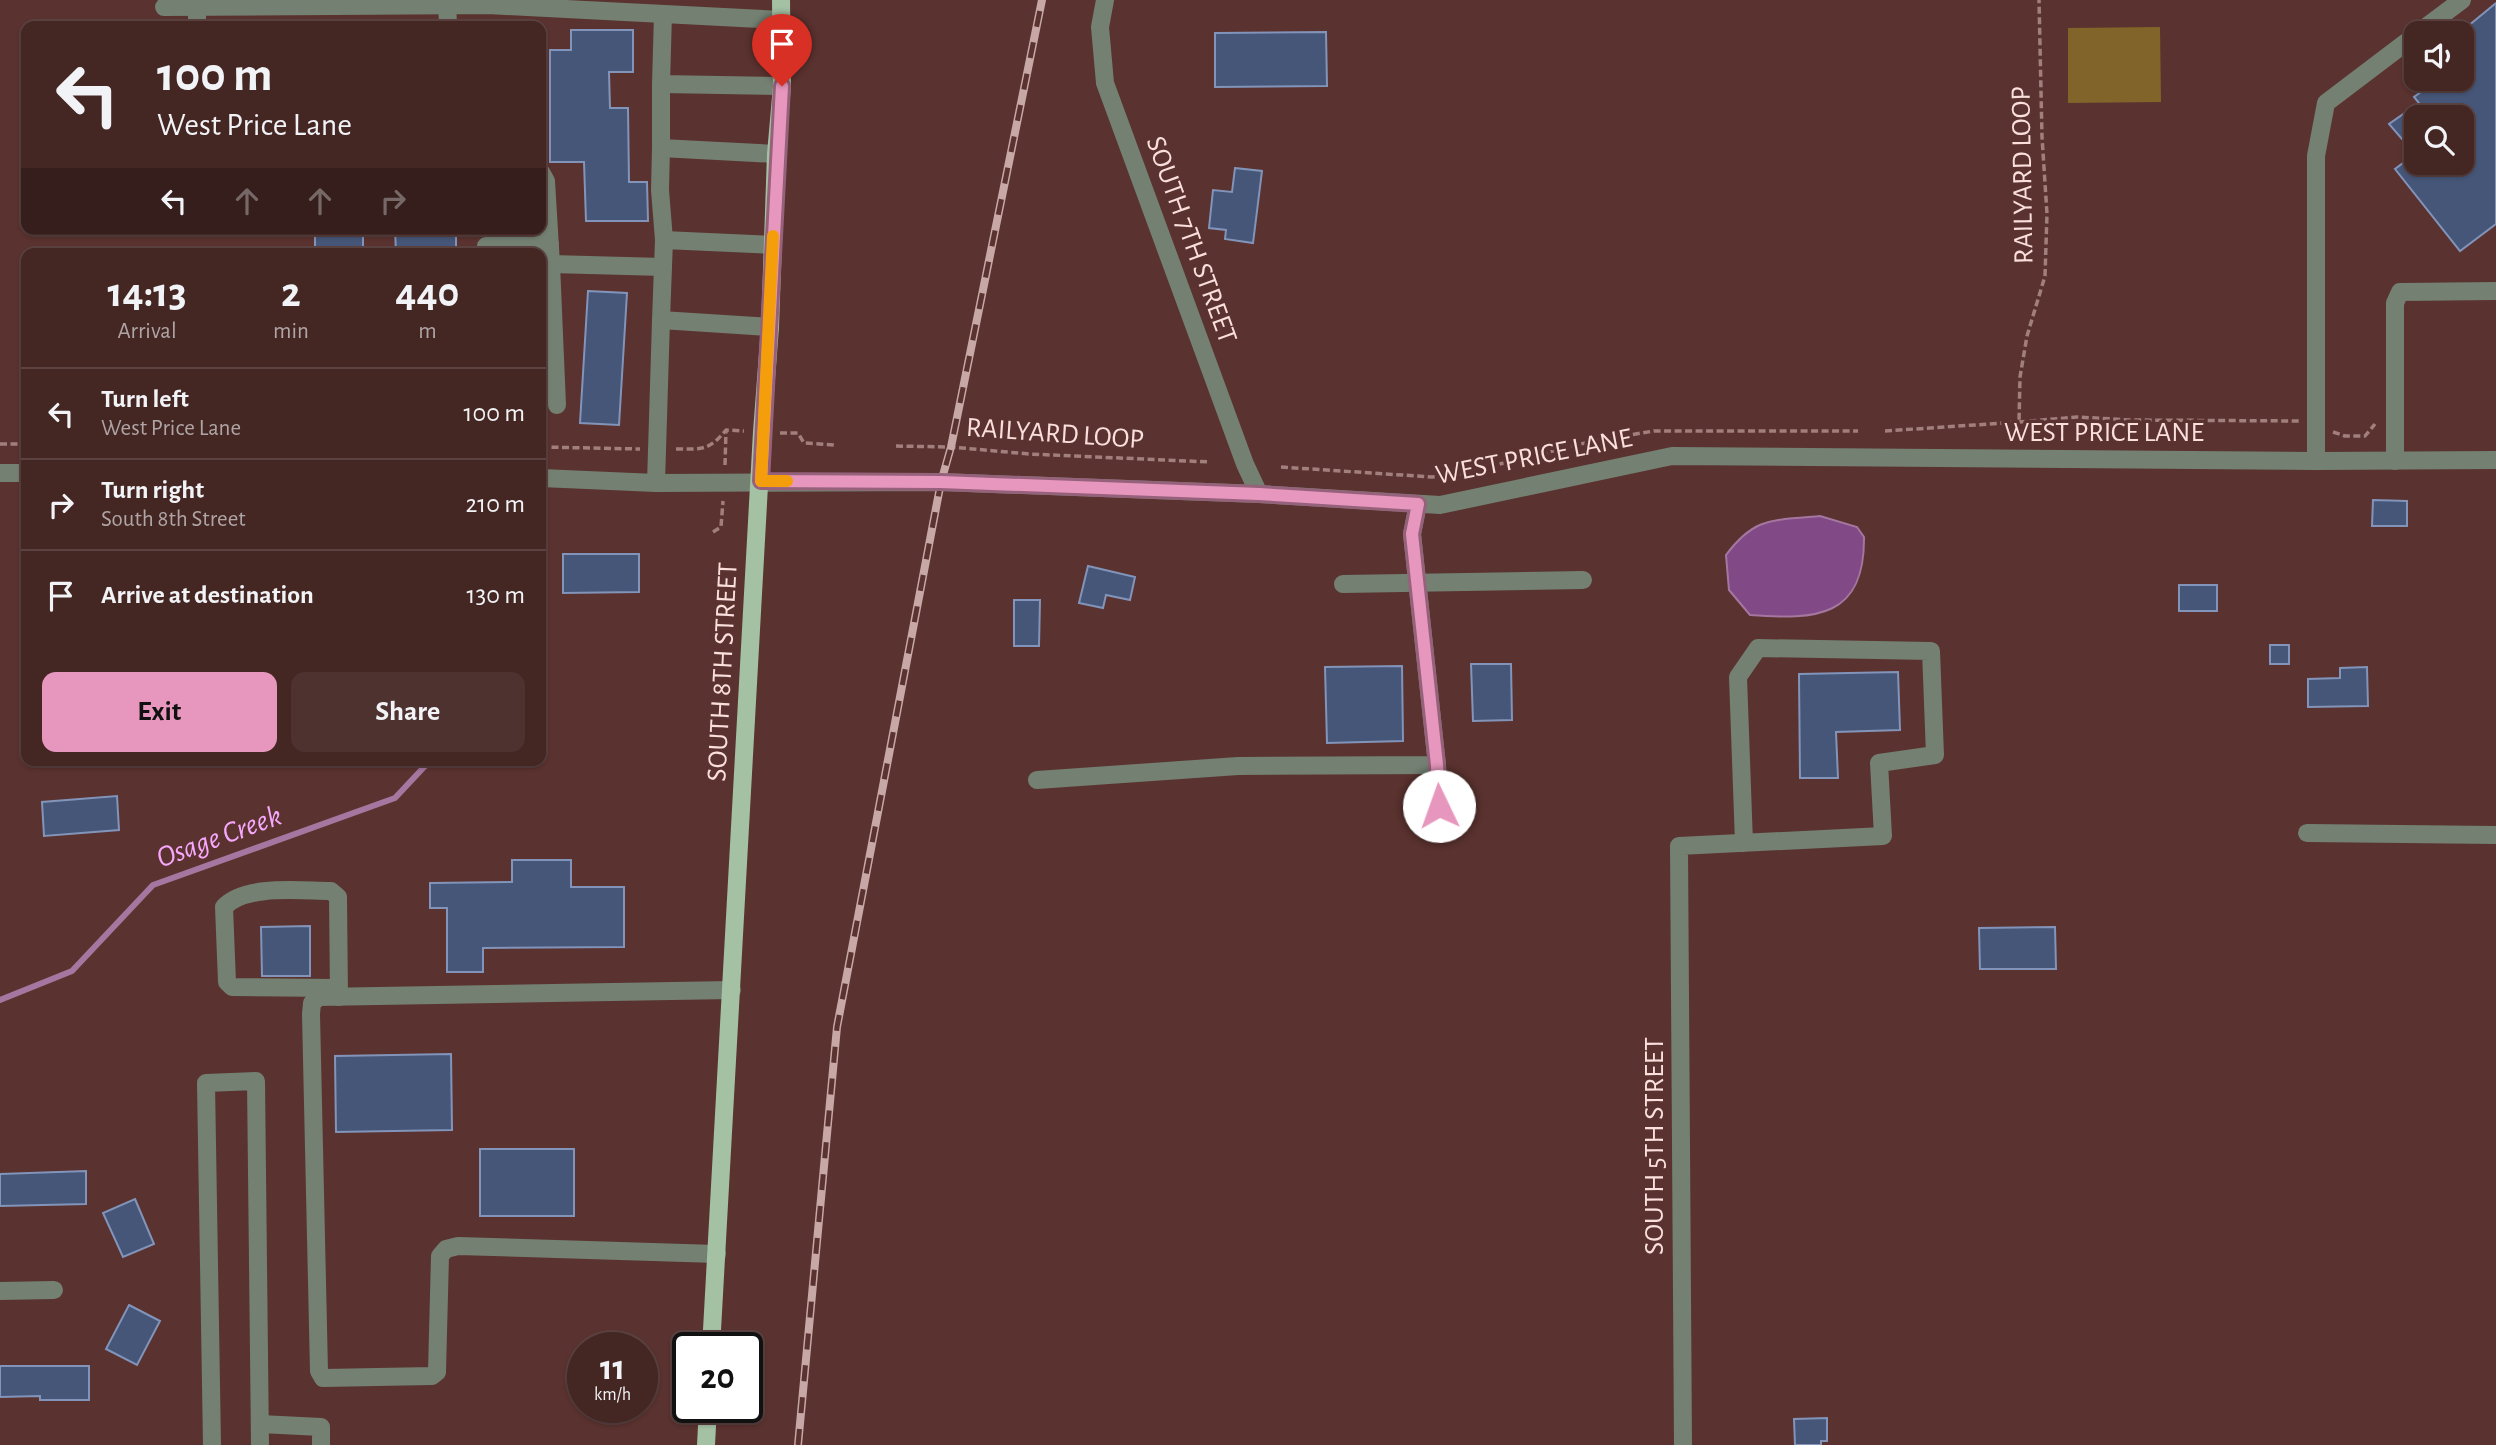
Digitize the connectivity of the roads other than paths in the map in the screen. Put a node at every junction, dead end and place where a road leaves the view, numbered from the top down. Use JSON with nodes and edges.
{"nodes":[{"id":1,"x":781,"y":0,"type":"edge"},
{"id":2,"x":1105,"y":0,"type":"edge"},
{"id":3,"x":2462,"y":0,"type":"edge"},
{"id":4,"x":447,"y":3,"type":"edge"},
{"id":5,"x":197,"y":4,"type":"edge"},
{"id":6,"x":164,"y":7,"type":"dead end"},
{"id":7,"x":533,"y":8,"type":"junction"},
{"id":8,"x":709,"y":8,"type":"edge"},
{"id":9,"x":663,"y":14,"type":"junction"},
{"id":10,"x":781,"y":20,"type":"junction"},
{"id":11,"x":448,"y":21,"type":"edge"},
{"id":12,"x":533,"y":21,"type":"edge"},
{"id":13,"x":2434,"y":21,"type":"edge"},
{"id":14,"x":2404,"y":44,"type":"edge"},
{"id":15,"x":661,"y":84,"type":"junction"},
{"id":16,"x":782,"y":86,"type":"junction"},
{"id":17,"x":661,"y":148,"type":"junction"},
{"id":18,"x":776,"y":154,"type":"junction"},
{"id":19,"x":546,"y":180,"type":"edge"},
{"id":20,"x":664,"y":240,"type":"junction"},
{"id":21,"x":550,"y":244,"type":"junction"},
{"id":22,"x":773,"y":245,"type":"junction"},
{"id":23,"x":486,"y":248,"type":"edge"},
{"id":24,"x":551,"y":264,"type":"junction"},
{"id":25,"x":663,"y":267,"type":"junction"},
{"id":26,"x":2496,"y":291,"type":"edge"},
{"id":27,"x":661,"y":320,"type":"junction"},
{"id":28,"x":770,"y":327,"type":"junction"},
{"id":29,"x":557,"y":405,"type":"dead end"},
{"id":30,"x":2496,"y":460,"type":"edge"},
{"id":31,"x":2316,"y":461,"type":"junction"},
{"id":32,"x":2395,"y":461,"type":"junction"},
{"id":33,"x":0,"y":473,"type":"edge"},
{"id":34,"x":21,"y":473,"type":"edge"},
{"id":35,"x":546,"y":478,"type":"edge"},
{"id":36,"x":761,"y":481,"type":"junction"},
{"id":37,"x":656,"y":483,"type":"junction"},
{"id":38,"x":1259,"y":494,"type":"junction"},
{"id":39,"x":1418,"y":504,"type":"junction"},
{"id":40,"x":1583,"y":580,"type":"dead end"},
{"id":41,"x":1418,"y":583,"type":"junction"},
{"id":42,"x":1343,"y":584,"type":"dead end"},
{"id":43,"x":1437,"y":765,"type":"junction"},
{"id":44,"x":1037,"y":780,"type":"dead end"},
{"id":45,"x":1439,"y":806,"type":"dead end"},
{"id":46,"x":2307,"y":833,"type":"dead end"},
{"id":47,"x":2496,"y":835,"type":"edge"},
{"id":48,"x":1744,"y":843,"type":"junction"},
{"id":49,"x":732,"y":990,"type":"junction"},
{"id":50,"x":339,"y":992,"type":"junction"},
{"id":51,"x":717,"y":1254,"type":"junction"},
{"id":52,"x":54,"y":1290,"type":"dead end"},
{"id":53,"x":0,"y":1291,"type":"edge"},
{"id":54,"x":713,"y":1332,"type":"edge"},
{"id":55,"x":707,"y":1423,"type":"edge"},
{"id":56,"x":260,"y":1424,"type":"junction"},
{"id":57,"x":212,"y":1445,"type":"edge"},
{"id":58,"x":260,"y":1445,"type":"edge"},
{"id":59,"x":321,"y":1445,"type":"edge"},
{"id":60,"x":706,"y":1445,"type":"edge"},
{"id":61,"x":1683,"y":1445,"type":"edge"}],
"edges":[{"from":1,"to":10,"type":"main road","name":"SOUTH 8TH STREET"},
{"from":2,"to":38,"type":"street","name":"SOUTH 7TH STREET"},
{"from":3,"to":13,"type":"street"},
{"from":4,"to":5,"type":"street"},
{"from":4,"to":7,"type":"street"},
{"from":4,"to":11,"type":"street"},
{"from":5,"to":6,"type":"street"},
{"from":7,"to":9,"type":"street"},
{"from":7,"to":12,"type":"street"},
{"from":8,"to":9,"type":"street"},
{"from":8,"to":10,"type":"street"},
{"from":9,"to":15,"type":"street"},
{"from":10,"to":16,"type":"main road","name":"SOUTH 8TH STREET"},
{"from":14,"to":31,"type":"street"},
{"from":15,"to":16,"type":"street"},
{"from":15,"to":17,"type":"street"},
{"from":16,"to":18,"type":"main road","name":"SOUTH 8TH STREET"},
{"from":17,"to":18,"type":"street"},
{"from":17,"to":20,"type":"street"},
{"from":18,"to":22,"type":"main road","name":"SOUTH 8TH STREET"},
{"from":19,"to":21,"type":"street"},
{"from":20,"to":22,"type":"street"},
{"from":20,"to":25,"type":"street"},
{"from":21,"to":23,"type":"street"},
{"from":21,"to":24,"type":"street"},
{"from":22,"to":28,"type":"main road","name":"SOUTH 8TH STREET"},
{"from":24,"to":25,"type":"street"},
{"from":24,"to":29,"type":"street"},
{"from":25,"to":27,"type":"street"},
{"from":26,"to":32,"type":"street"},
{"from":27,"to":28,"type":"street"},
{"from":27,"to":37,"type":"street"},
{"from":28,"to":36,"type":"main road","name":"SOUTH 8TH STREET"},
{"from":30,"to":32,"type":"street","name":"WEST PRICE LANE"},
{"from":31,"to":32,"type":"street","name":"WEST PRICE LANE"},
{"from":31,"to":39,"type":"street","name":"WEST PRICE LANE"},
{"from":33,"to":34,"type":"street"},
{"from":35,"to":37,"type":"street","name":"WEST PRICE LANE"},
{"from":36,"to":37,"type":"street","name":"WEST PRICE LANE"},
{"from":36,"to":38,"type":"street","name":"WEST PRICE LANE"},
{"from":36,"to":49,"type":"main road","name":"SOUTH 8TH STREET"},
{"from":38,"to":39,"type":"street","name":"WEST PRICE LANE"},
{"from":39,"to":41,"type":"street"},
{"from":40,"to":41,"type":"street"},
{"from":41,"to":42,"type":"street"},
{"from":41,"to":43,"type":"street"},
{"from":43,"to":44,"type":"street"},
{"from":43,"to":45,"type":"street"},
{"from":46,"to":47,"type":"street"},
{"from":48,"to":48,"type":"street"},
{"from":48,"to":61,"type":"street","name":"SOUTH 5TH STREET"},
{"from":49,"to":50,"type":"street"},
{"from":49,"to":51,"type":"main road","name":"SOUTH 8TH STREET"},
{"from":50,"to":50,"type":"street"},
{"from":50,"to":51,"type":"street"},
{"from":51,"to":54,"type":"main road","name":"SOUTH 8TH STREET"},
{"from":52,"to":53,"type":"street"},
{"from":55,"to":60,"type":"main road"},
{"from":56,"to":57,"type":"street"},
{"from":56,"to":58,"type":"street"},
{"from":56,"to":59,"type":"street"}]}
